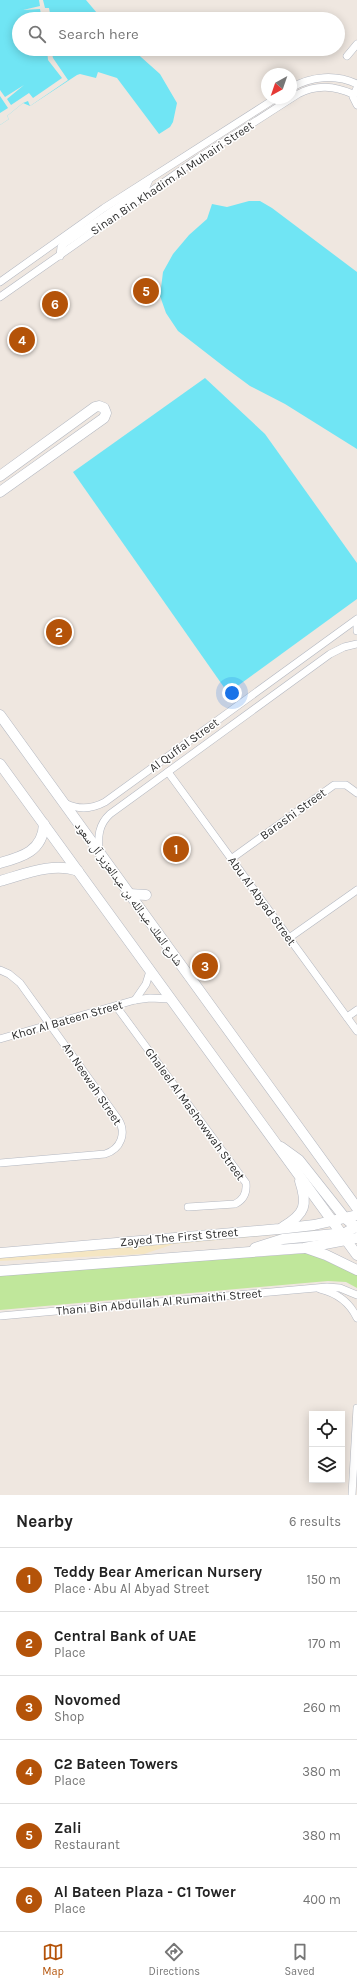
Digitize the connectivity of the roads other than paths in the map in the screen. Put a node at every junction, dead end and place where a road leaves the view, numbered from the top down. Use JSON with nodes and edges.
{"nodes":[{"id":1,"x":357,"y":44,"type":"edge"},
{"id":2,"x":347,"y":56,"type":"dead end"},
{"id":3,"x":357,"y":84,"type":"edge"},
{"id":4,"x":297,"y":85,"type":"edge"},
{"id":5,"x":355,"y":91,"type":"edge"},
{"id":6,"x":267,"y":104,"type":"edge"},
{"id":7,"x":357,"y":105,"type":"edge"},
{"id":8,"x":149,"y":180,"type":"junction"},
{"id":9,"x":60,"y":256,"type":"junction"},
{"id":10,"x":0,"y":282,"type":"edge"},
{"id":11,"x":0,"y":297,"type":"edge"},
{"id":12,"x":0,"y":476,"type":"edge"},
{"id":13,"x":0,"y":492,"type":"edge"},
{"id":14,"x":357,"y":620,"type":"edge"},
{"id":15,"x":357,"y":631,"type":"edge"},
{"id":16,"x":357,"y":644,"type":"edge"},
{"id":17,"x":0,"y":715,"type":"edge"},
{"id":18,"x":0,"y":764,"type":"edge"},
{"id":19,"x":168,"y":772,"type":"junction"},
{"id":20,"x":357,"y":793,"type":"edge"},
{"id":21,"x":108,"y":800,"type":"junction"},
{"id":22,"x":63,"y":802,"type":"junction"},
{"id":23,"x":113,"y":812,"type":"junction"},
{"id":24,"x":44,"y":824,"type":"junction"},
{"id":25,"x":99,"y":852,"type":"junction"},
{"id":26,"x":231,"y":859,"type":"junction"},
{"id":27,"x":0,"y":863,"type":"edge"},
{"id":28,"x":78,"y":871,"type":"junction"},
{"id":29,"x":0,"y":881,"type":"edge"},
{"id":30,"x":357,"y":890,"type":"edge"},
{"id":31,"x":129,"y":894,"type":"junction"},
{"id":32,"x":146,"y":895,"type":"dead end"},
{"id":33,"x":289,"y":938,"type":"junction"},
{"id":34,"x":0,"y":970,"type":"edge"},
{"id":35,"x":150,"y":971,"type":"junction"},
{"id":36,"x":170,"y":999,"type":"junction"},
{"id":37,"x":135,"y":1000,"type":"junction"},
{"id":38,"x":116,"y":1006,"type":"junction"},
{"id":39,"x":357,"y":1010,"type":"edge"},
{"id":40,"x":347,"y":1017,"type":"junction"},
{"id":41,"x":51,"y":1025,"type":"junction"},
{"id":42,"x":357,"y":1031,"type":"edge"},
{"id":43,"x":0,"y":1039,"type":"edge"},
{"id":44,"x":277,"y":1145,"type":"junction"},
{"id":45,"x":0,"y":1163,"type":"edge"},
{"id":46,"x":296,"y":1172,"type":"junction"},
{"id":47,"x":342,"y":1188,"type":"junction"},
{"id":48,"x":357,"y":1196,"type":"edge"},
{"id":49,"x":188,"y":1208,"type":"dead end"},
{"id":50,"x":357,"y":1208,"type":"edge"},
{"id":51,"x":357,"y":1215,"type":"edge"},
{"id":52,"x":345,"y":1218,"type":"junction"},
{"id":53,"x":332,"y":1221,"type":"junction"},
{"id":54,"x":279,"y":1229,"type":"junction"},
{"id":55,"x":356,"y":1230,"type":"edge"},
{"id":56,"x":343,"y":1237,"type":"junction"},
{"id":57,"x":304,"y":1248,"type":"junction"},
{"id":58,"x":249,"y":1251,"type":"junction"},
{"id":59,"x":0,"y":1252,"type":"edge"},
{"id":60,"x":357,"y":1255,"type":"edge"},
{"id":61,"x":357,"y":1270,"type":"edge"},
{"id":62,"x":0,"y":1271,"type":"edge"},
{"id":63,"x":318,"y":1288,"type":"junction"},
{"id":64,"x":357,"y":1295,"type":"edge"},
{"id":65,"x":0,"y":1316,"type":"edge"},
{"id":66,"x":357,"y":1318,"type":"edge"},
{"id":67,"x":357,"y":1408,"type":"edge"},
{"id":68,"x":352,"y":1495,"type":"edge"}],
"edges":[{"from":1,"to":2,"type":"street"},
{"from":3,"to":4,"type":"street"},
{"from":5,"to":7,"type":"street"},
{"from":5,"to":9,"type":"street","name":"Sinan Bin Khadim Al Muhairi Street"},
{"from":6,"to":8,"type":"street","name":"Sinan Bin Khadim Al Muhairi Street"},
{"from":8,"to":9,"type":"street"},
{"from":8,"to":10,"type":"street","name":"Sinan Bin Khadim Al Muhairi Street"},
{"from":9,"to":11,"type":"street","name":"Sinan Bin Khadim Al Muhairi Street"},
{"from":12,"to":13,"type":"main road"},
{"from":14,"to":15,"type":"street"},
{"from":14,"to":21,"type":"street","name":"Al Quffal Street"},
{"from":16,"to":19,"type":"street","name":"Al Quffal Street"},
{"from":17,"to":22,"type":"main road","name":"شارع الملك عبدالله بن عبدالعزيز آل سعود"},
{"from":18,"to":24,"type":"main road"},
{"from":19,"to":23,"type":"street","name":"Al Quffal Street"},
{"from":19,"to":26,"type":"street","name":"Abu Al Abyad Street"},
{"from":20,"to":26,"type":"street","name":"Barashi Street"},
{"from":21,"to":22,"type":"street","name":"Al Quffal Street"},
{"from":21,"to":23,"type":"street"},
{"from":22,"to":25,"type":"main road","name":"شارع الملك عبدالله بن عبدالعزيز آل سعود"},
{"from":23,"to":25,"type":"street","name":"Al Quffal Street"},
{"from":24,"to":27,"type":"main road"},
{"from":24,"to":28,"type":"main road"},
{"from":25,"to":31,"type":"main road","name":"شارع الملك عبدالله بن عبدالعزيز آل سعود"},
{"from":26,"to":33,"type":"street","name":"Abu Al Abyad Street"},
{"from":28,"to":29,"type":"main road"},
{"from":28,"to":35,"type":"main road"},
{"from":30,"to":33,"type":"street"},
{"from":31,"to":32,"type":"main road"},
{"from":31,"to":47,"type":"main road","name":"شارع الملك عبدالله بن عبدالعزيز آل سعود"},
{"from":33,"to":40,"type":"street","name":"Abu Al Abyad Street"},
{"from":34,"to":41,"type":"street","name":"An Neewah Street"},
{"from":35,"to":36,"type":"main road"},
{"from":35,"to":37,"type":"street","name":"Khor Al Bateen Street"},
{"from":36,"to":37,"type":"street","name":"Khor Al Bateen Street"},
{"from":36,"to":44,"type":"main road"},
{"from":37,"to":38,"type":"street","name":"Khor Al Bateen Street"},
{"from":38,"to":41,"type":"street","name":"Khor Al Bateen Street"},
{"from":38,"to":49,"type":"street","name":"Ghaleel Al Mashowwah Street"},
{"from":39,"to":40,"type":"street"},
{"from":40,"to":42,"type":"street","name":"Abu Al Abyad Street"},
{"from":41,"to":43,"type":"street","name":"Khor Al Bateen Street"},
{"from":41,"to":45,"type":"street","name":"An Neewah Street"},
{"from":44,"to":46,"type":"main road"},
{"from":44,"to":52,"type":"main road"},
{"from":46,"to":53,"type":"main road"},
{"from":46,"to":54,"type":"main road"},
{"from":47,"to":48,"type":"main road"},
{"from":47,"to":50,"type":"main road","name":"شارع الملك عبدالله بن عبدالعزيز آل سعود"},
{"from":51,"to":52,"type":"main road","name":"Zayed The First Street"},
{"from":52,"to":53,"type":"main road","name":"Zayed The First Street"},
{"from":52,"to":55,"type":"main road"},
{"from":53,"to":54,"type":"main road","name":"Zayed The First Street"},
{"from":53,"to":55,"type":"main road"},
{"from":53,"to":56,"type":"main road"},
{"from":54,"to":59,"type":"main road","name":"Zayed The First Street"},
{"from":55,"to":56,"type":"main road","name":"Zayed The First Street"},
{"from":56,"to":57,"type":"main road","name":"Zayed The First Street"},
{"from":56,"to":58,"type":"main road"},
{"from":56,"to":60,"type":"main road"},
{"from":57,"to":58,"type":"main road","name":"Zayed The First Street"},
{"from":57,"to":61,"type":"main road"},
{"from":58,"to":62,"type":"main road","name":"Zayed The First Street"},
{"from":63,"to":64,"type":"street","name":"Thani Bin Abdullah Al Rumaithi Street"},
{"from":63,"to":65,"type":"street","name":"Thani Bin Abdullah Al Rumaithi Street"},
{"from":63,"to":66,"type":"street","name":"Thani Bin Abdullah Al Rumaithi Street"},
{"from":67,"to":68,"type":"street"}]}
